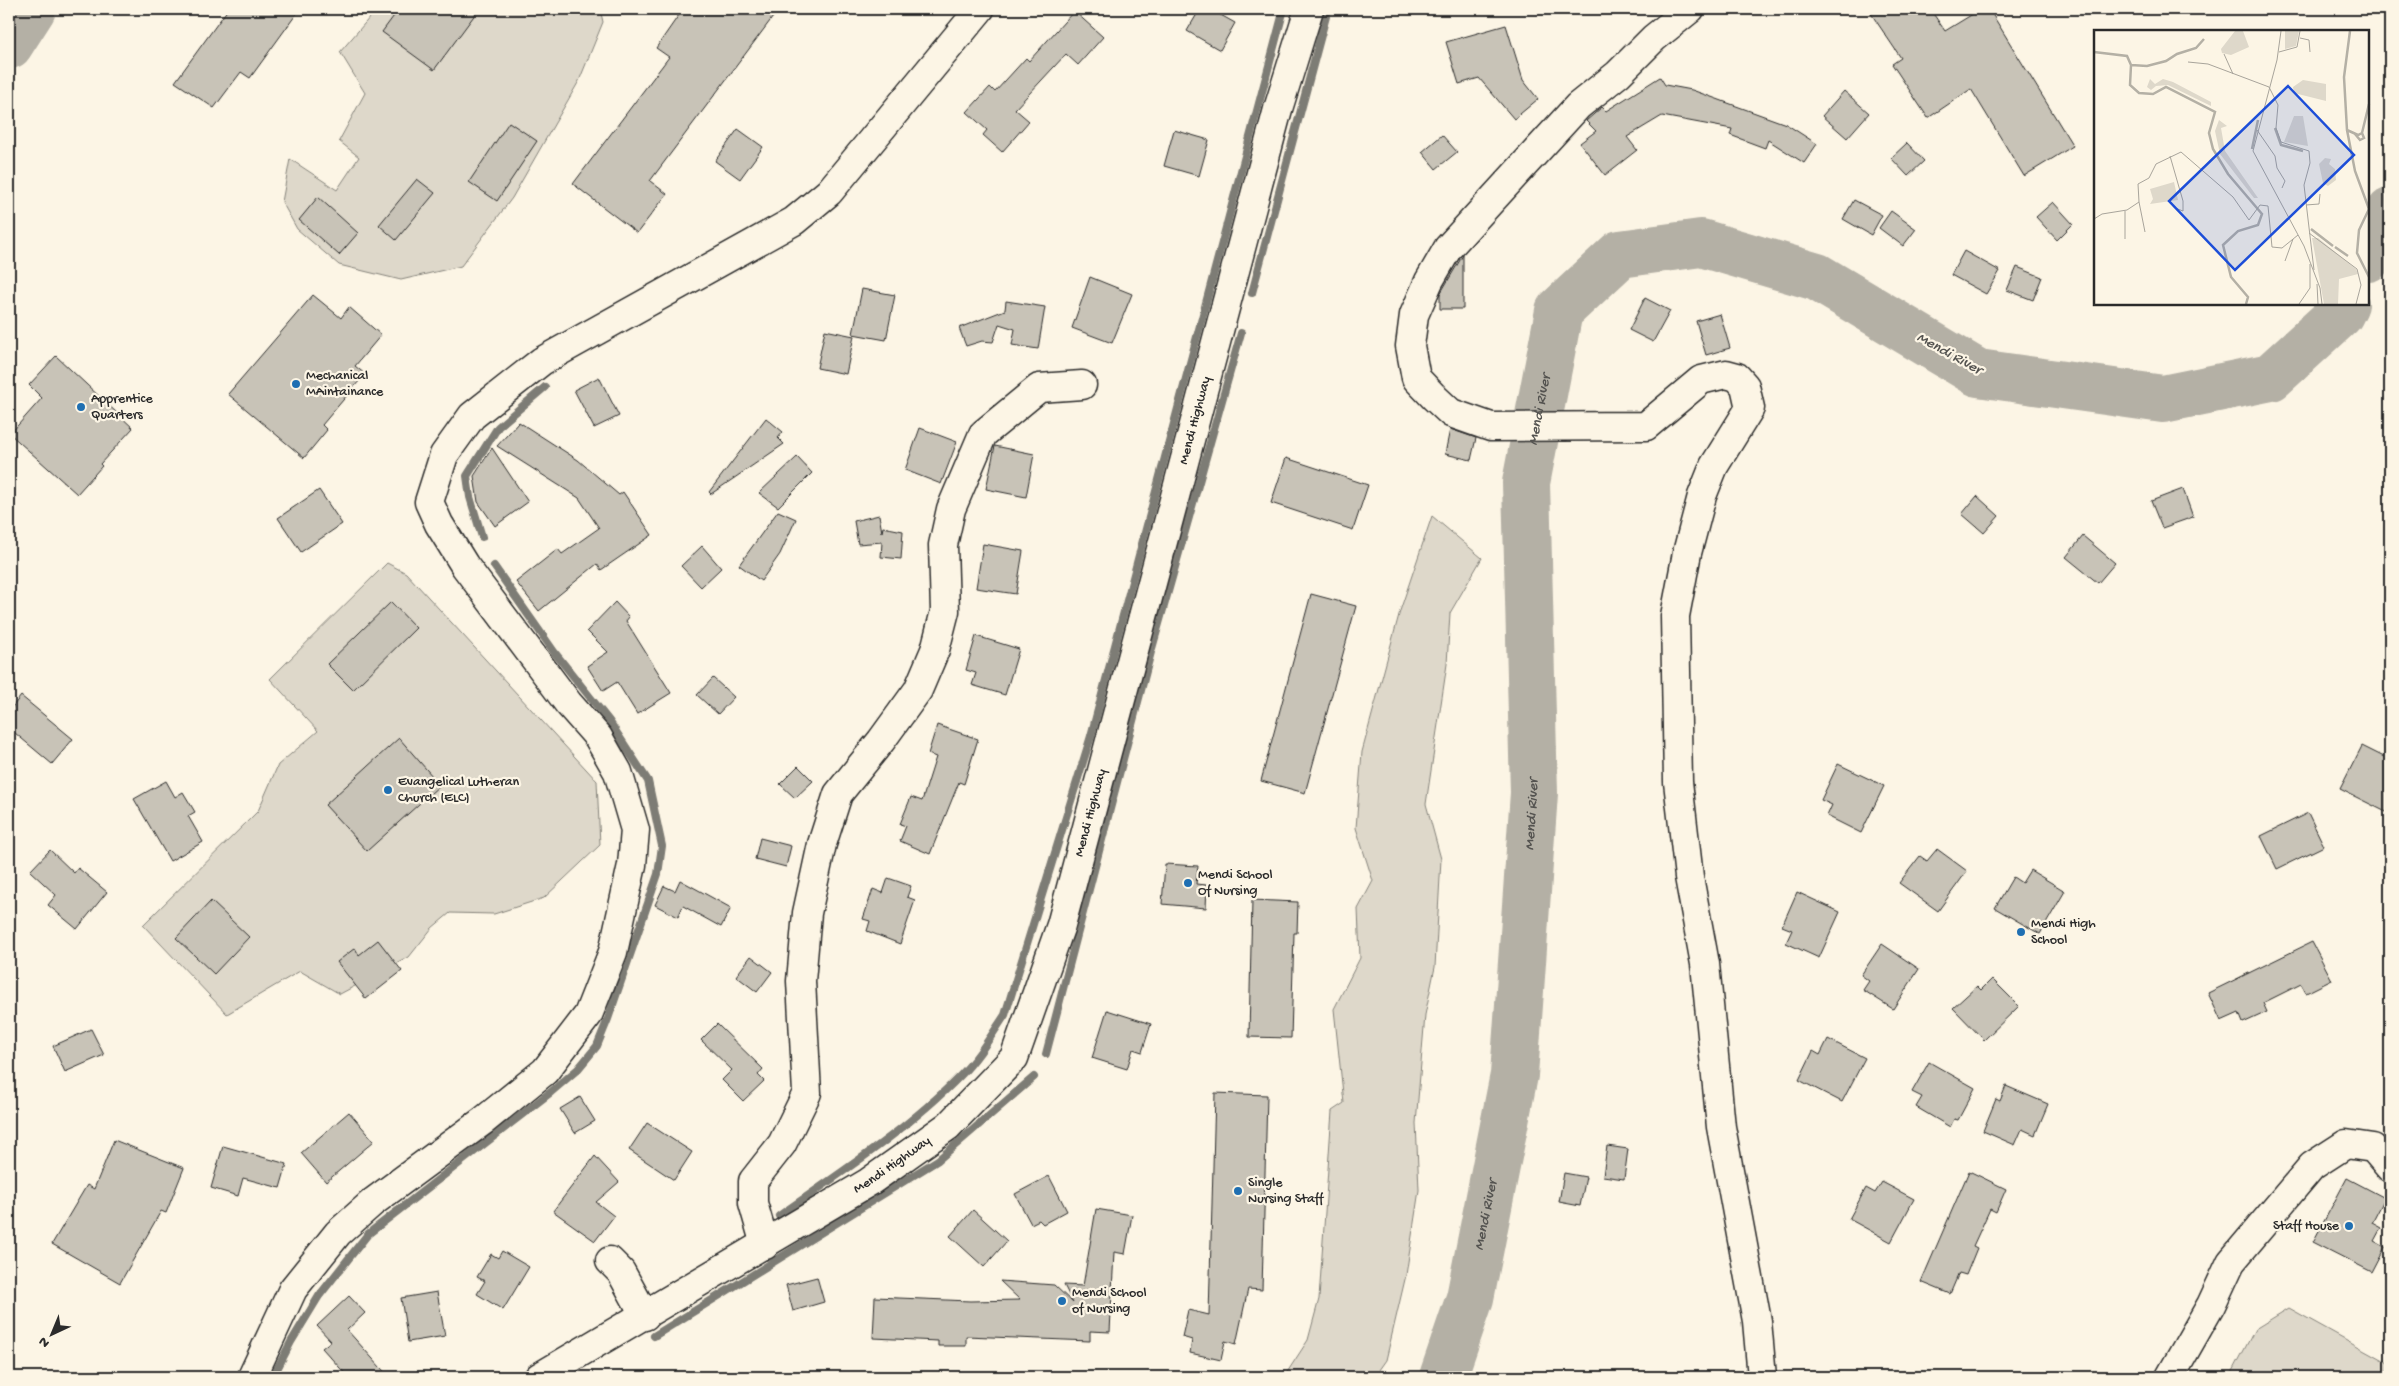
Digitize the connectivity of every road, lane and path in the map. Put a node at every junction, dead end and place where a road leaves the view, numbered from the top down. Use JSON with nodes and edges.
{"nodes":[{"id":1,"x":980,"y":9,"type":"edge"},
{"id":2,"x":1309,"y":9,"type":"edge"},
{"id":3,"x":1690,"y":9,"type":"edge"},
{"id":4,"x":1082,"y":385,"type":"dead end"},
{"id":5,"x":2390,"y":1168,"type":"edge"},
{"id":6,"x":765,"y":1245,"type":"junction"},
{"id":7,"x":610,"y":1261,"type":"dead end"},
{"id":8,"x":645,"y":1316,"type":"junction"},
{"id":9,"x":252,"y":1377,"type":"edge"},
{"id":10,"x":539,"y":1377,"type":"edge"},
{"id":11,"x":1762,"y":1377,"type":"edge"},
{"id":12,"x":2170,"y":1377,"type":"edge"}],
"edges":[{"from":1,"to":9,"type":"street"},
{"from":2,"to":6,"type":"street","name":"Mendi Highway"},
{"from":3,"to":11,"type":"street"},
{"from":4,"to":6,"type":"street"},
{"from":5,"to":12,"type":"street"},
{"from":6,"to":8,"type":"street","name":"Mendi Highway"},
{"from":7,"to":8,"type":"street"},
{"from":8,"to":10,"type":"street","name":"Mendi Highway"}]}
